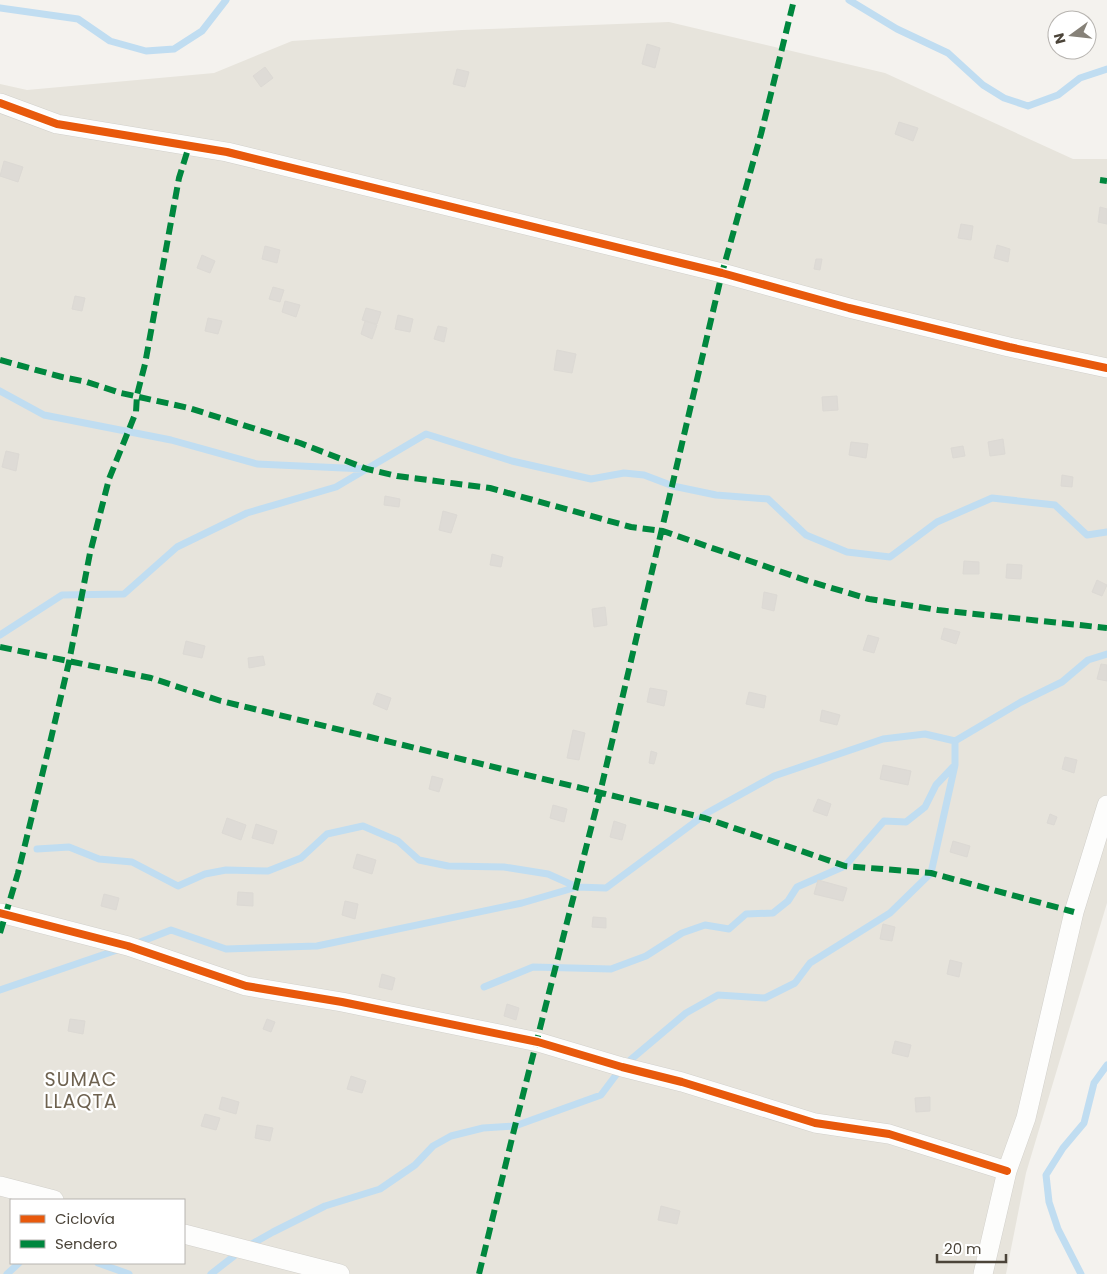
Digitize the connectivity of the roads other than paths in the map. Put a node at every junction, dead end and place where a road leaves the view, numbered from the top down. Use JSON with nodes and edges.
{"nodes":[{"id":1,"x":0,"y":103,"type":"edge"},
{"id":2,"x":1107,"y":368,"type":"edge"},
{"id":3,"x":1107,"y":805,"type":"edge"},
{"id":4,"x":0,"y":913,"type":"edge"},
{"id":5,"x":1007,"y":1171,"type":"junction"},
{"id":6,"x":0,"y":1186,"type":"edge"},
{"id":7,"x":50,"y":1199,"type":"edge"},
{"id":8,"x":185,"y":1234,"type":"edge"},
{"id":9,"x":340,"y":1274,"type":"edge"},
{"id":10,"x":983,"y":1274,"type":"edge"}],
"edges":[{"from":1,"to":2,"type":"street"},
{"from":3,"to":5,"type":"street"},
{"from":4,"to":5,"type":"street"},
{"from":5,"to":10,"type":"street"},
{"from":6,"to":7,"type":"street"},
{"from":8,"to":9,"type":"street"}]}
